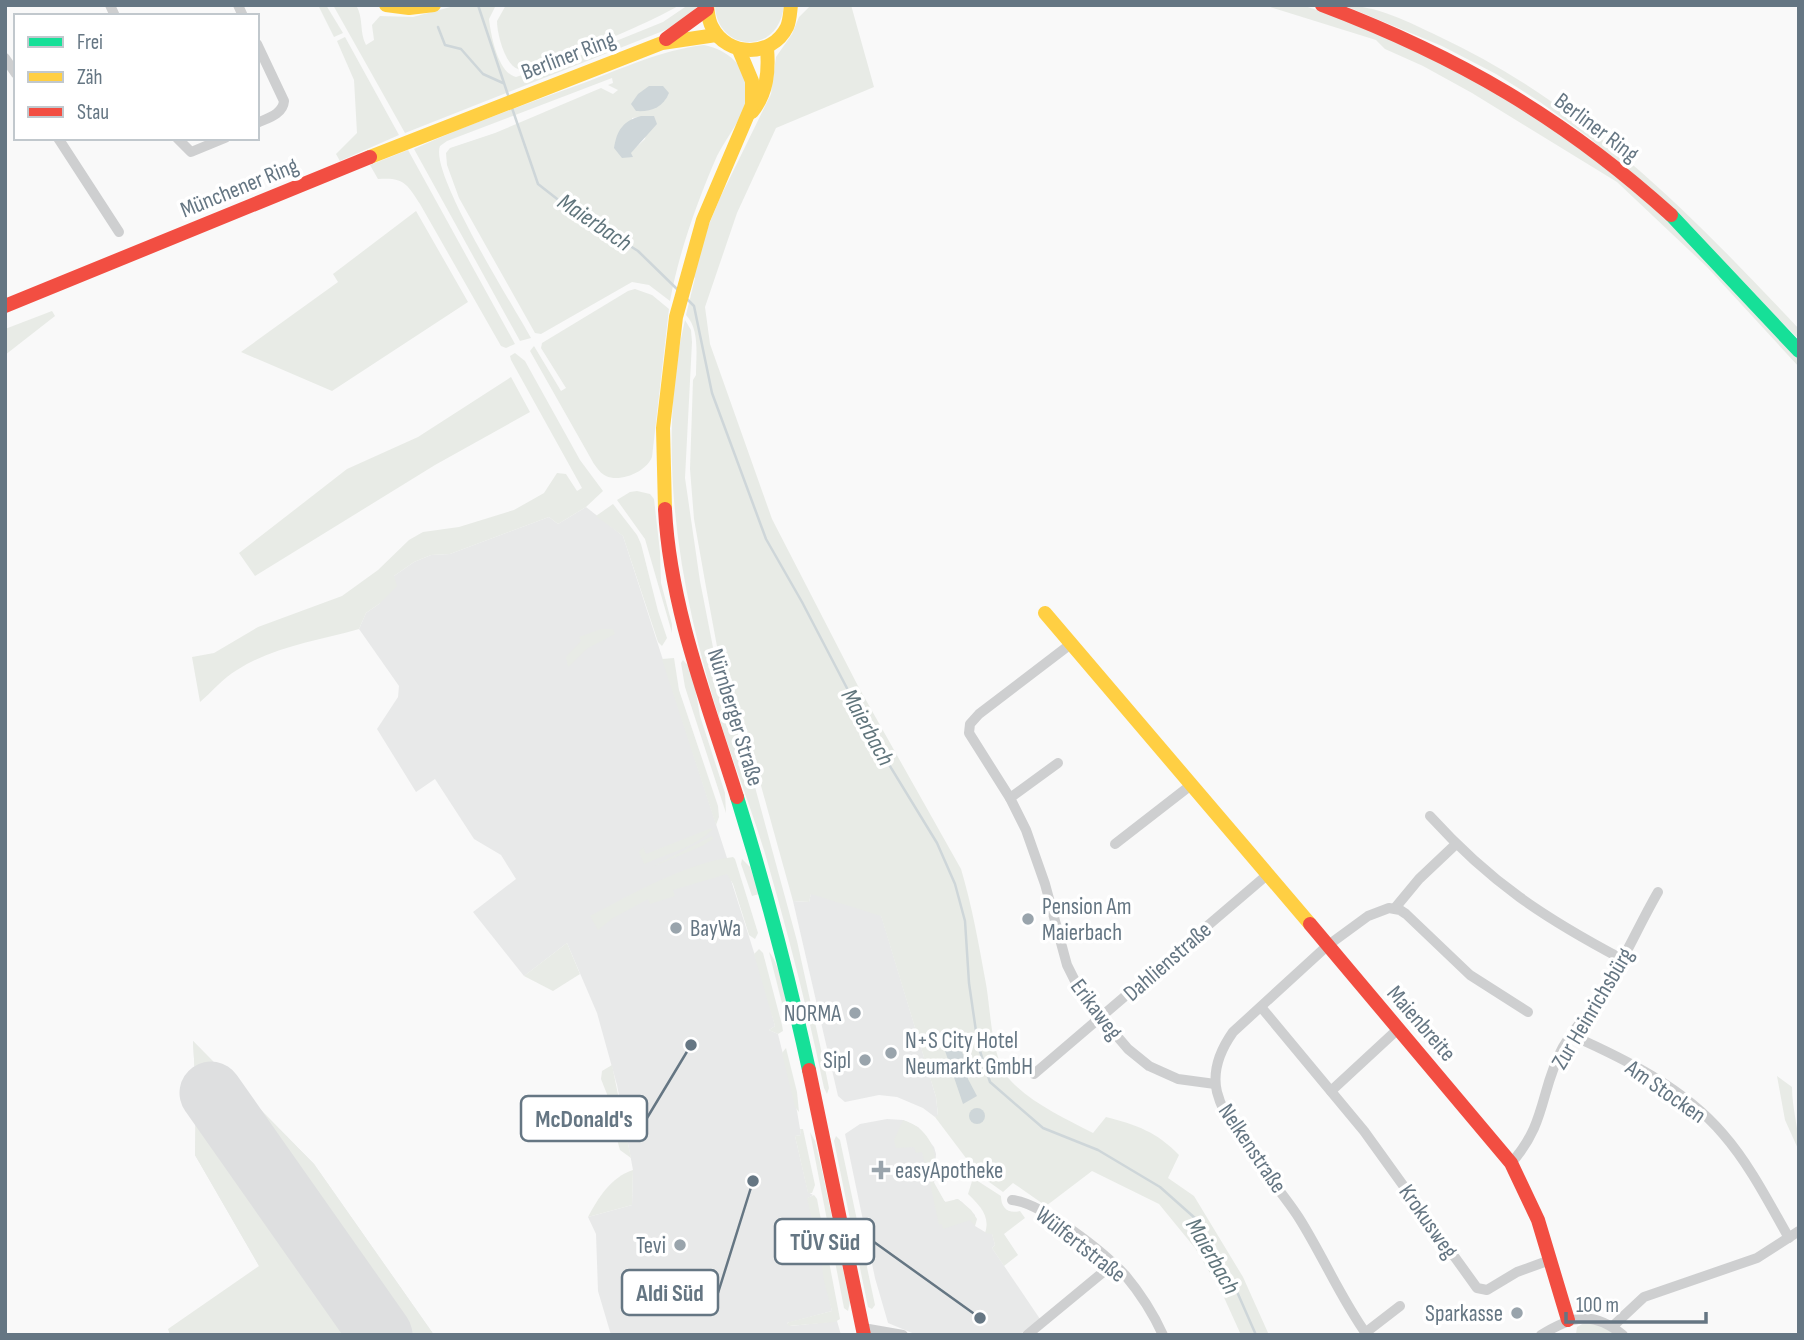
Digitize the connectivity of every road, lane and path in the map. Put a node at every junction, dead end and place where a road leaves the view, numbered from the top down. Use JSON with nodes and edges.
{"nodes":[{"id":1,"x":386,"y":5,"type":"edge"},
{"id":2,"x":434,"y":5,"type":"edge"},
{"id":3,"x":1322,"y":5,"type":"edge"},
{"id":4,"x":707,"y":7,"type":"edge"},
{"id":5,"x":794,"y":7,"type":"edge"},
{"id":6,"x":716,"y":35,"type":"junction"},
{"id":7,"x":662,"y":43,"type":"junction"},
{"id":8,"x":259,"y":48,"type":"edge"},
{"id":9,"x":767,"y":48,"type":"junction"},
{"id":10,"x":739,"y":50,"type":"junction"},
{"id":11,"x":490,"y":109,"type":"joint"},
{"id":12,"x":749,"y":116,"type":"junction"},
{"id":13,"x":259,"y":122,"type":"edge"},
{"id":14,"x":59,"y":140,"type":"edge"},
{"id":15,"x":179,"y":140,"type":"edge"},
{"id":16,"x":220,"y":140,"type":"edge"},
{"id":17,"x":119,"y":232,"type":"dead end"},
{"id":18,"x":5,"y":306,"type":"edge"},
{"id":19,"x":1799,"y":351,"type":"edge"},
{"id":20,"x":1045,"y":613,"type":"dead end"},
{"id":21,"x":1072,"y":643,"type":"junction"},
{"id":22,"x":1058,"y":763,"type":"dead end"},
{"id":23,"x":1191,"y":785,"type":"junction"},
{"id":24,"x":1010,"y":798,"type":"junction"},
{"id":25,"x":1430,"y":816,"type":"dead end"},
{"id":26,"x":1115,"y":844,"type":"dead end"},
{"id":27,"x":1456,"y":844,"type":"junction"},
{"id":28,"x":1267,"y":875,"type":"junction"},
{"id":29,"x":1658,"y":892,"type":"dead end"},
{"id":30,"x":1395,"y":908,"type":"junction"},
{"id":31,"x":1327,"y":946,"type":"junction"},
{"id":32,"x":1622,"y":959,"type":"junction"},
{"id":33,"x":1261,"y":1007,"type":"junction"},
{"id":34,"x":1528,"y":1012,"type":"dead end"},
{"id":35,"x":1100,"y":1017,"type":"junction"},
{"id":36,"x":1397,"y":1030,"type":"junction"},
{"id":37,"x":1571,"y":1035,"type":"junction"},
{"id":38,"x":1034,"y":1074,"type":"dead end"},
{"id":39,"x":1215,"y":1084,"type":"junction"},
{"id":40,"x":1331,"y":1091,"type":"junction"},
{"id":41,"x":1511,"y":1163,"type":"junction"},
{"id":42,"x":1012,"y":1200,"type":"dead end"},
{"id":43,"x":1794,"y":1234,"type":"edge"},
{"id":44,"x":1550,"y":1260,"type":"junction"},
{"id":45,"x":1113,"y":1264,"type":"junction"},
{"id":46,"x":1400,"y":1307,"type":"dead end"},
{"id":47,"x":1568,"y":1320,"type":"junction"},
{"id":48,"x":1613,"y":1326,"type":"junction"},
{"id":49,"x":863,"y":1332,"type":"edge"},
{"id":50,"x":1366,"y":1334,"type":"edge"},
{"id":51,"x":903,"y":1335,"type":"edge"},
{"id":52,"x":1027,"y":1335,"type":"edge"},
{"id":53,"x":1163,"y":1335,"type":"edge"},
{"id":54,"x":1541,"y":1335,"type":"edge"},
{"id":55,"x":1623,"y":1335,"type":"edge"}],
"edges":[{"from":1,"to":2,"type":"main road"},
{"from":3,"to":19,"type":"main road","name":"Berliner Ring"},
{"from":4,"to":6,"type":"main road","name":"Berliner Ring"},
{"from":4,"to":7,"type":"main road","name":"Berliner Ring"},
{"from":5,"to":9,"type":"main road"},
{"from":6,"to":7,"type":"main road","name":"Berliner Ring"},
{"from":6,"to":10,"type":"main road"},
{"from":7,"to":11,"type":"main road","name":"Berliner Ring"},
{"from":8,"to":13,"type":"street"},
{"from":9,"to":10,"type":"main road"},
{"from":9,"to":12,"type":"main road","name":"Nürnberger Straße"},
{"from":10,"to":12,"type":"main road","name":"Nürnberger Straße"},
{"from":11,"to":18,"type":"main road","name":"Münchener Ring"},
{"from":12,"to":49,"type":"main road","name":"Nürnberger Straße"},
{"from":14,"to":17,"type":"street"},
{"from":15,"to":16,"type":"street"},
{"from":20,"to":21,"type":"main road","name":"Maienbreite"},
{"from":21,"to":23,"type":"main road","name":"Maienbreite"},
{"from":21,"to":24,"type":"street","name":"Erikaweg"},
{"from":22,"to":24,"type":"street"},
{"from":23,"to":26,"type":"street"},
{"from":23,"to":28,"type":"main road","name":"Maienbreite"},
{"from":24,"to":35,"type":"street","name":"Erikaweg"},
{"from":25,"to":27,"type":"street"},
{"from":27,"to":30,"type":"street"},
{"from":27,"to":32,"type":"street"},
{"from":28,"to":31,"type":"main road","name":"Maienbreite"},
{"from":28,"to":35,"type":"street","name":"Dahlienstraße"},
{"from":29,"to":32,"type":"street","name":"Zur Heinrichsbürg"},
{"from":30,"to":31,"type":"street"},
{"from":30,"to":34,"type":"street"},
{"from":31,"to":33,"type":"street","name":"Nelkenstraße"},
{"from":31,"to":36,"type":"main road","name":"Maienbreite"},
{"from":32,"to":37,"type":"street","name":"Zur Heinrichsbürg"},
{"from":33,"to":39,"type":"street","name":"Nelkenstraße"},
{"from":33,"to":40,"type":"street","name":"Krokusweg"},
{"from":35,"to":38,"type":"street","name":"Dahlienstraße"},
{"from":35,"to":39,"type":"street","name":"Erikaweg"},
{"from":36,"to":40,"type":"street"},
{"from":36,"to":41,"type":"main road","name":"Maienbreite"},
{"from":37,"to":41,"type":"street","name":"Zur Heinrichsbürg"},
{"from":37,"to":43,"type":"street","name":"Am Stocken"},
{"from":39,"to":50,"type":"street","name":"Nelkenstraße"},
{"from":40,"to":44,"type":"street","name":"Krokusweg"},
{"from":41,"to":44,"type":"main road","name":"Maienbreite"},
{"from":42,"to":45,"type":"street","name":"Wülfertstraße"},
{"from":43,"to":48,"type":"street"},
{"from":44,"to":47,"type":"main road","name":"Maienbreite"},
{"from":45,"to":52,"type":"street"},
{"from":45,"to":53,"type":"street","name":"Wülfertstraße"},
{"from":46,"to":50,"type":"street","name":"Nelkenstraße"},
{"from":47,"to":48,"type":"street"},
{"from":47,"to":54,"type":"street"},
{"from":48,"to":55,"type":"street"},
{"from":49,"to":51,"type":"street"}]}
